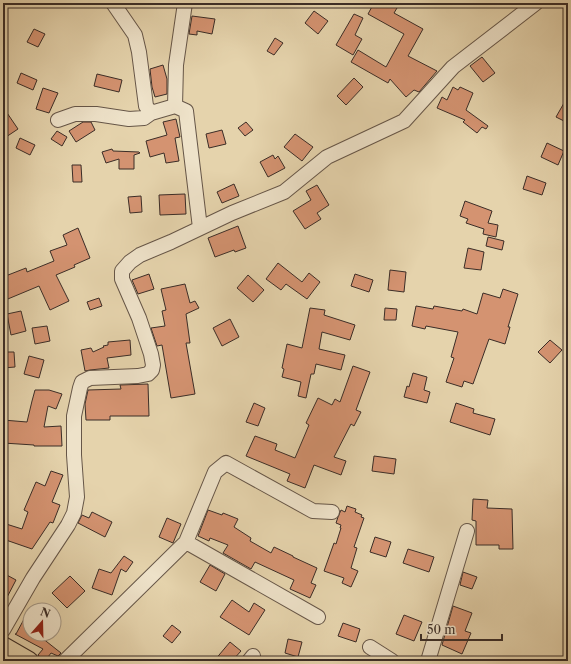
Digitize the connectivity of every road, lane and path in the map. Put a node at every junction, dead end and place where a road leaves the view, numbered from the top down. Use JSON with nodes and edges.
{"nodes":[{"id":1,"x":113,"y":3,"type":"edge"},
{"id":2,"x":185,"y":3,"type":"edge"},
{"id":3,"x":536,"y":3,"type":"edge"},
{"id":4,"x":175,"y":106,"type":"junction"},
{"id":5,"x":151,"y":113,"type":"junction"},
{"id":6,"x":58,"y":120,"type":"dead end"},
{"id":7,"x":200,"y":228,"type":"junction"},
{"id":8,"x":332,"y":512,"type":"dead end"},
{"id":9,"x":467,"y":531,"type":"dead end"},
{"id":10,"x":186,"y":542,"type":"junction"},
{"id":11,"x":318,"y":617,"type":"dead end"},
{"id":12,"x":3,"y":630,"type":"edge"},
{"id":13,"x":3,"y":646,"type":"edge"},
{"id":14,"x":370,"y":647,"type":"dead end"},
{"id":15,"x":29,"y":661,"type":"edge"},
{"id":16,"x":65,"y":661,"type":"edge"},
{"id":17,"x":392,"y":661,"type":"edge"},
{"id":18,"x":428,"y":661,"type":"edge"}],
"edges":[{"from":1,"to":5,"type":"street"},
{"from":2,"to":4,"type":"street"},
{"from":3,"to":7,"type":"street"},
{"from":4,"to":5,"type":"street"},
{"from":4,"to":7,"type":"street"},
{"from":5,"to":6,"type":"street"},
{"from":7,"to":12,"type":"street"},
{"from":8,"to":10,"type":"street"},
{"from":9,"to":18,"type":"street"},
{"from":10,"to":11,"type":"street"},
{"from":10,"to":16,"type":"street"},
{"from":13,"to":15,"type":"main road"},
{"from":14,"to":17,"type":"street"}]}
